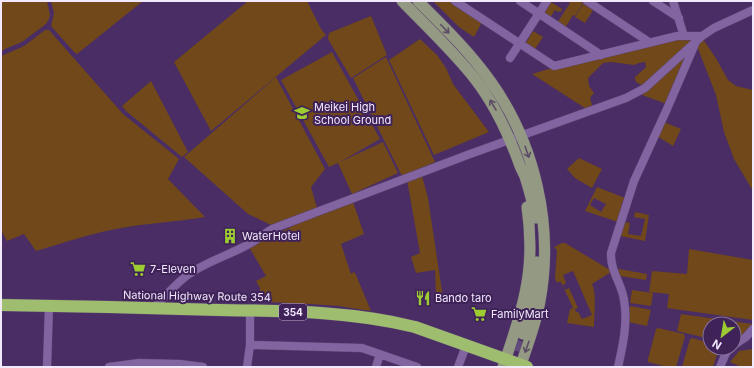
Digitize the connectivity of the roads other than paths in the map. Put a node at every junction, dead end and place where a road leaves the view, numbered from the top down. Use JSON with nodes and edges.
{"nodes":[{"id":1,"x":402,"y":1,"type":"edge"},
{"id":2,"x":418,"y":1,"type":"edge"},
{"id":3,"x":520,"y":1,"type":"edge"},
{"id":4,"x":547,"y":1,"type":"edge"},
{"id":5,"x":587,"y":1,"type":"edge"},
{"id":6,"x":653,"y":1,"type":"edge"},
{"id":7,"x":673,"y":1,"type":"edge"},
{"id":8,"x":459,"y":2,"type":"edge"},
{"id":9,"x":753,"y":10,"type":"edge"},
{"id":10,"x":539,"y":13,"type":"junction"},
{"id":11,"x":679,"y":18,"type":"junction"},
{"id":12,"x":684,"y":36,"type":"junction"},
{"id":13,"x":699,"y":39,"type":"junction"},
{"id":14,"x":649,"y":42,"type":"junction"},
{"id":15,"x":519,"y":43,"type":"junction"},
{"id":16,"x":601,"y":55,"type":"junction"},
{"id":17,"x":510,"y":58,"type":"dead end"},
{"id":18,"x":516,"y":138,"type":"junction"},
{"id":19,"x":526,"y":167,"type":"junction"},
{"id":20,"x":1,"y":304,"type":"edge"},
{"id":21,"x":49,"y":306,"type":"junction"},
{"id":22,"x":154,"y":308,"type":"junction"},
{"id":23,"x":250,"y":310,"type":"junction"},
{"id":24,"x":753,"y":329,"type":"edge"},
{"id":25,"x":523,"y":334,"type":"tunnel mouth"},
{"id":26,"x":742,"y":340,"type":"edge"},
{"id":27,"x":250,"y":346,"type":"junction"},
{"id":28,"x":464,"y":351,"type":"dead end"},
{"id":29,"x":380,"y":354,"type":"junction"},
{"id":30,"x":725,"y":356,"type":"edge"},
{"id":31,"x":505,"y":363,"type":"edge"},
{"id":32,"x":523,"y":366,"type":"edge"},
{"id":33,"x":47,"y":367,"type":"edge"},
{"id":34,"x":109,"y":367,"type":"edge"},
{"id":35,"x":203,"y":367,"type":"edge"},
{"id":36,"x":247,"y":367,"type":"edge"},
{"id":37,"x":376,"y":367,"type":"edge"},
{"id":38,"x":417,"y":367,"type":"edge"},
{"id":39,"x":458,"y":367,"type":"edge"},
{"id":40,"x":618,"y":367,"type":"edge"},
{"id":41,"x":720,"y":367,"type":"edge"}],
"edges":[{"from":18,"to":1,"type":"main road","one_way":true},
{"from":2,"to":18,"type":"main road","one_way":true},
{"from":3,"to":10,"type":"street"},
{"from":4,"to":10,"type":"street"},
{"from":5,"to":14,"type":"street"},
{"from":6,"to":11,"type":"street"},
{"from":7,"to":11,"type":"street"},
{"from":8,"to":15,"type":"street"},
{"from":9,"to":13,"type":"street"},
{"from":10,"to":15,"type":"street"},
{"from":10,"to":16,"type":"street"},
{"from":11,"to":12,"type":"street"},
{"from":12,"to":13,"type":"street"},
{"from":12,"to":14,"type":"street"},
{"from":13,"to":18,"type":"street"},
{"from":13,"to":40,"type":"street"},
{"from":14,"to":16,"type":"street"},
{"from":15,"to":16,"type":"street"},
{"from":15,"to":17,"type":"street"},
{"from":18,"to":19,"type":"main road"},
{"from":18,"to":22,"type":"street"},
{"from":19,"to":25,"type":"main road"},
{"from":19,"to":31,"type":"main road"},
{"from":19,"to":32,"type":"main road","one_way":true},
{"from":20,"to":21,"type":"highway","name":"National Highway Route 354","number":"354"},
{"from":21,"to":22,"type":"highway","name":"National Highway Route 354","number":"354"},
{"from":21,"to":33,"type":"street"},
{"from":22,"to":23,"type":"highway","name":"National Highway Route 354","number":"354"},
{"from":23,"to":27,"type":"street"},
{"from":23,"to":31,"type":"highway","name":"National Highway Route 354","number":"354"},
{"from":24,"to":26,"type":"street"},
{"from":27,"to":29,"type":"street"},
{"from":27,"to":36,"type":"street"},
{"from":28,"to":39,"type":"street"},
{"from":29,"to":37,"type":"street"},
{"from":29,"to":38,"type":"street"},
{"from":30,"to":41,"type":"street"},
{"from":31,"to":32,"type":"highway","name":"National Highway Route 354","number":"354"},
{"from":34,"to":35,"type":"street"}]}
